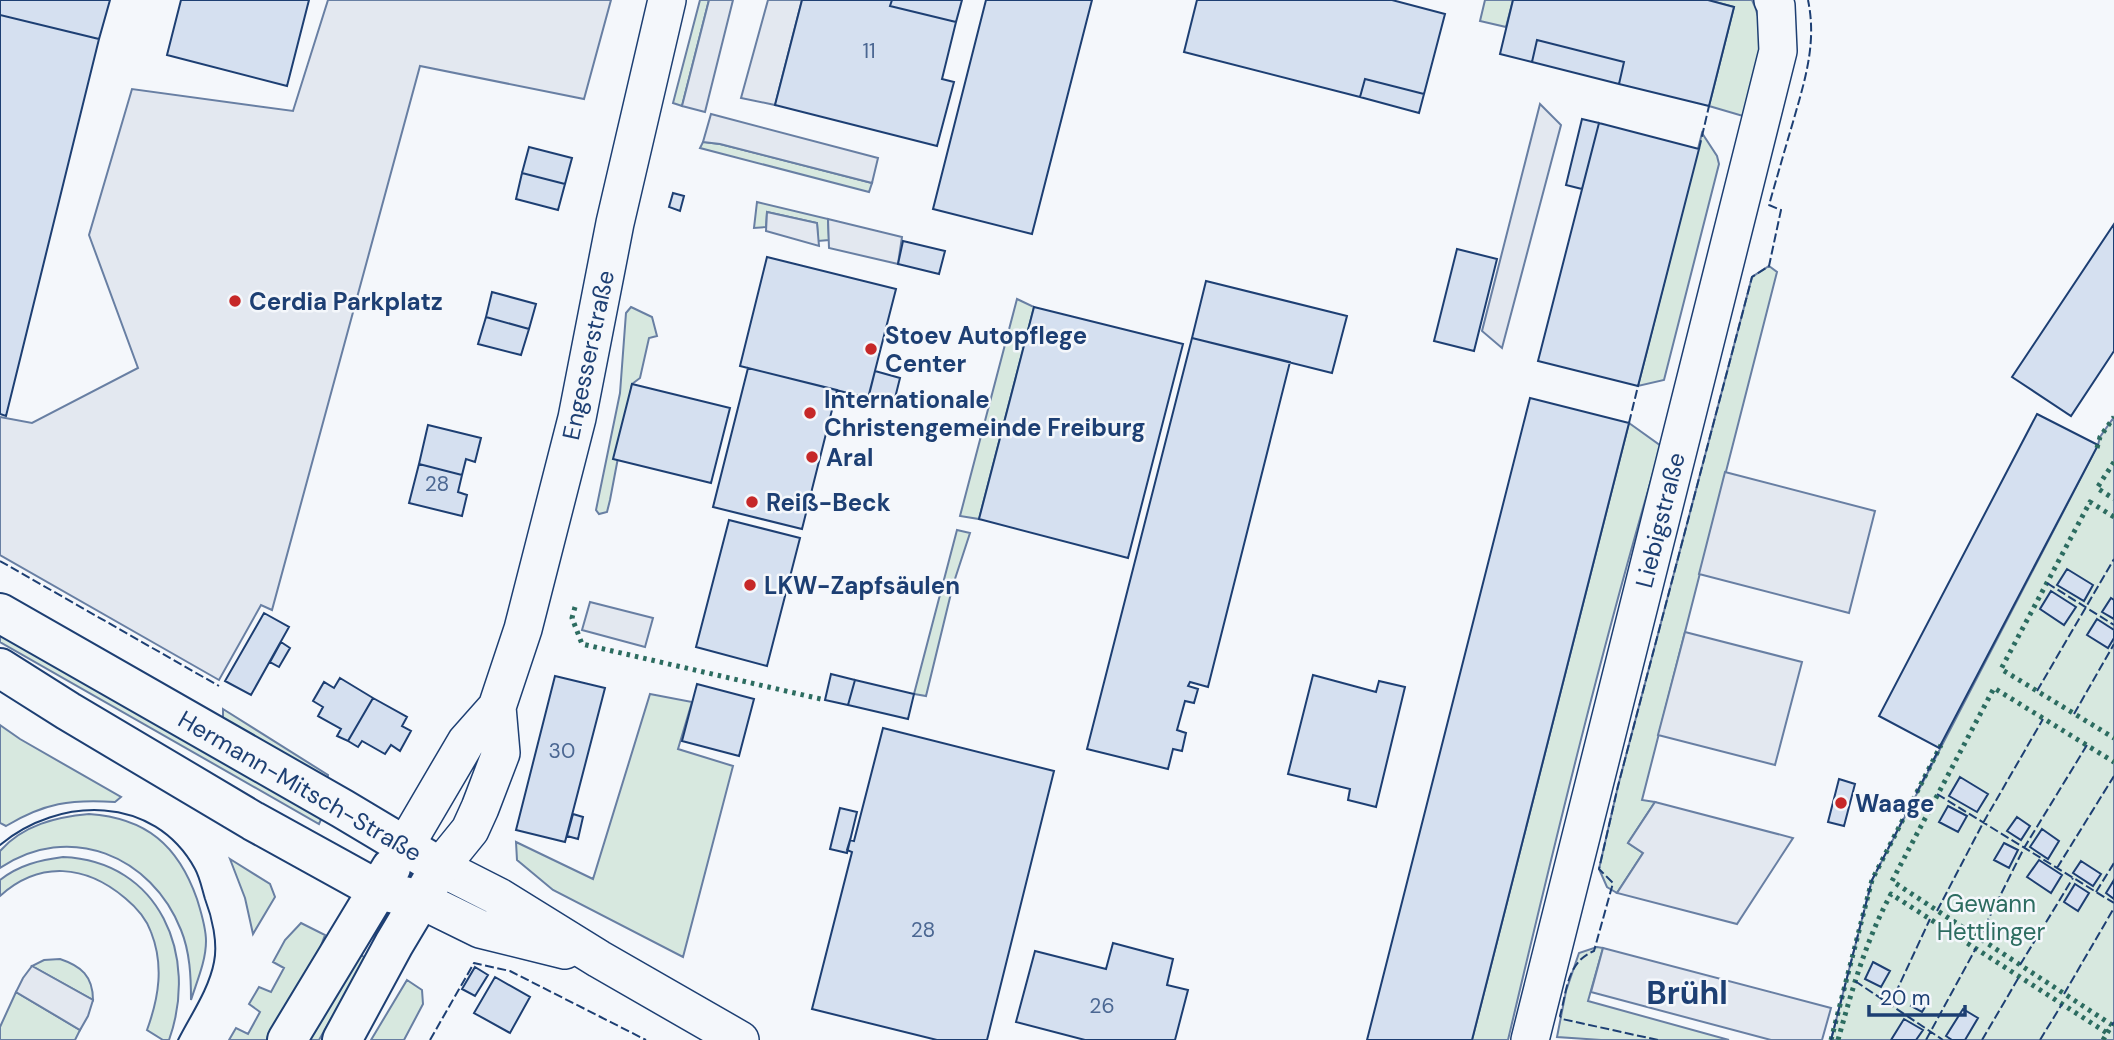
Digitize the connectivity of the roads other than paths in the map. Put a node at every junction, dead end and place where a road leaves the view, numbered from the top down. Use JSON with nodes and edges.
{"nodes":[{"id":1,"x":667,"y":0,"type":"edge"},
{"id":2,"x":1773,"y":0,"type":"edge"},
{"id":3,"x":0,"y":613,"type":"edge"},
{"id":4,"x":0,"y":668,"type":"edge"},
{"id":5,"x":497,"y":707,"type":"junction"},
{"id":6,"x":405,"y":846,"type":"junction"},
{"id":7,"x":440,"y":867,"type":"junction"},
{"id":8,"x":378,"y":890,"type":"junction"},
{"id":9,"x":421,"y":900,"type":"junction"},
{"id":10,"x":599,"y":960,"type":"junction"},
{"id":11,"x":288,"y":1040,"type":"edge"},
{"id":12,"x":342,"y":1040,"type":"edge"},
{"id":13,"x":740,"y":1040,"type":"edge"},
{"id":14,"x":1530,"y":1040,"type":"edge"}],
"edges":[{"from":1,"to":5,"type":"street","name":"Engesserstraße"},
{"from":2,"to":14,"type":"street","name":"Liebigstraße"},
{"from":3,"to":6,"type":"main road","name":"Hermann-Mitsch-Straße"},
{"from":4,"to":8,"type":"main road","name":"Hermann-Mitsch-Straße"},
{"from":5,"to":6,"type":"street","name":"Engesserstraße"},
{"from":5,"to":7,"type":"street","name":"Engesserstraße"},
{"from":6,"to":7,"type":"main road","name":"Hermann-Mitsch-Straße"},
{"from":6,"to":8,"type":"main road"},
{"from":7,"to":9,"type":"main road","name":"Engesserstraße"},
{"from":7,"to":10,"type":"street","name":"Hermann-Mitsch-Straße"},
{"from":8,"to":9,"type":"main road","name":"Hermann-Mitsch-Straße"},
{"from":8,"to":11,"type":"main road"},
{"from":9,"to":10,"type":"street","name":"Hermann-Mitsch-Straße"},
{"from":9,"to":12,"type":"main road","name":"Engesserstraße"},
{"from":10,"to":13,"type":"street","name":"Hermann-Mitsch-Straße"}]}
